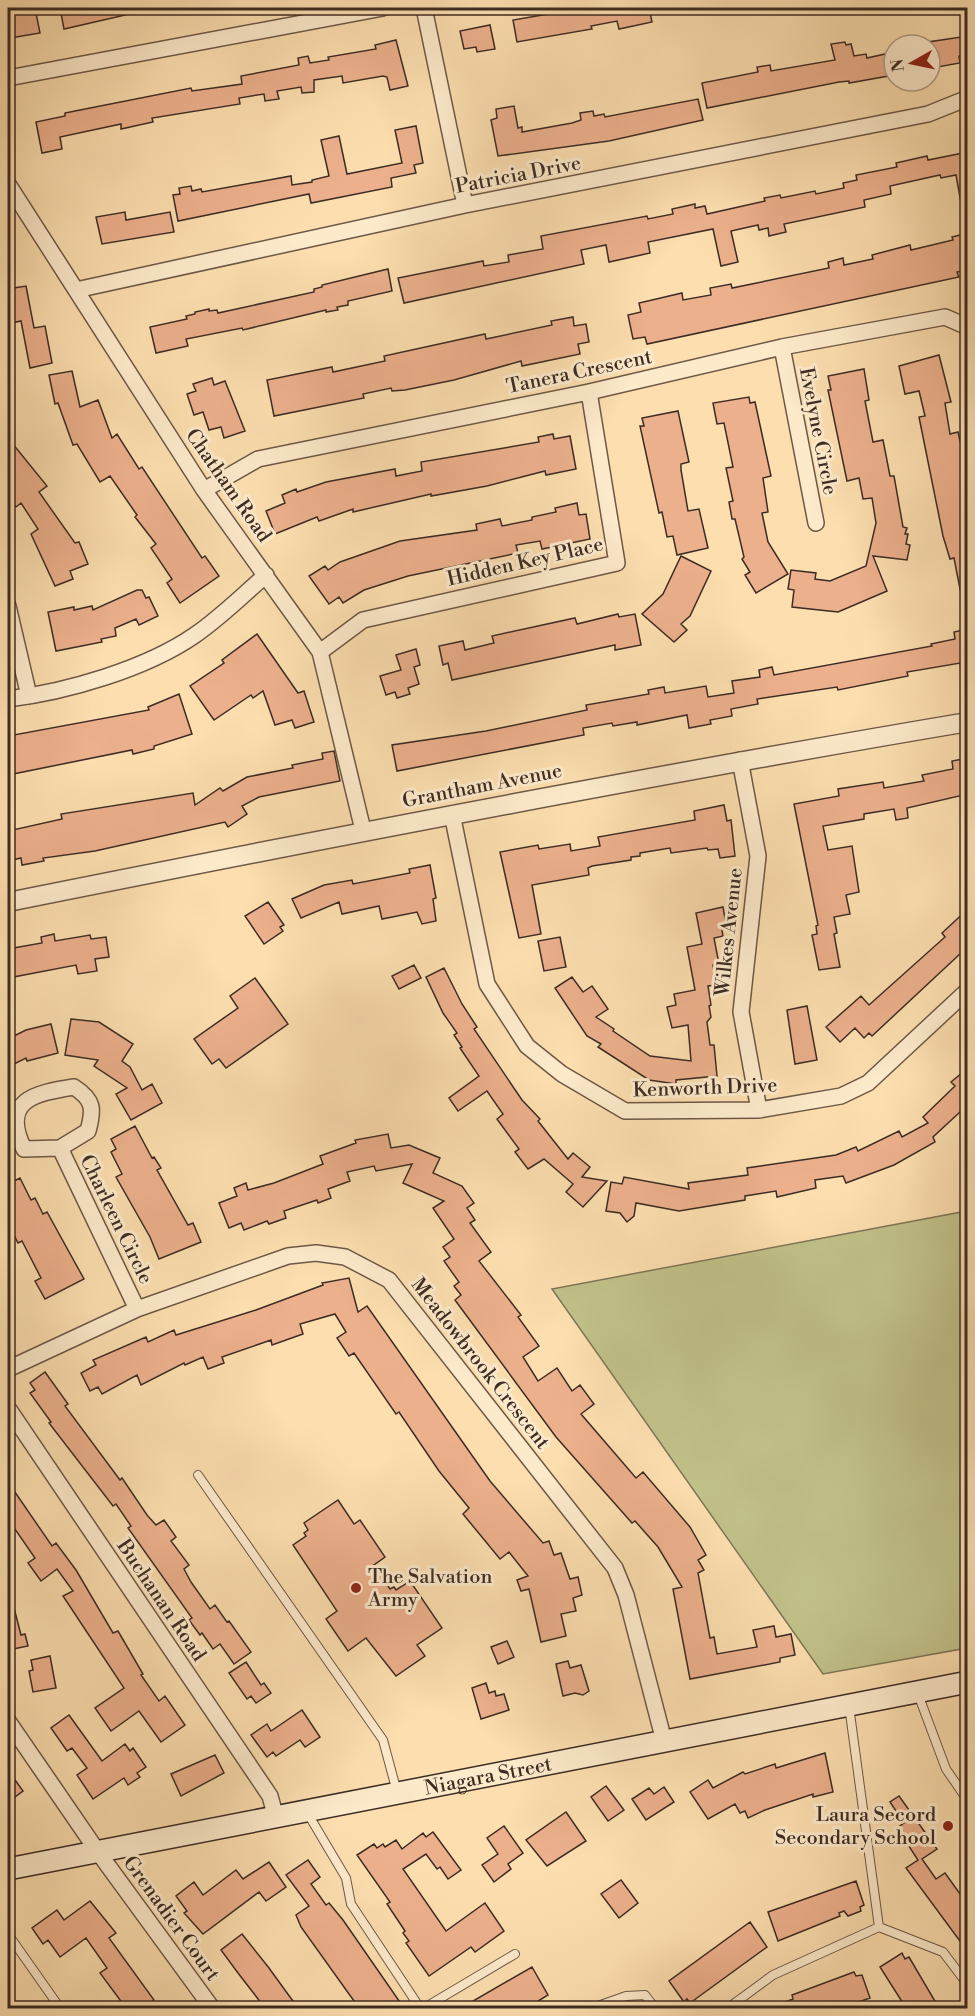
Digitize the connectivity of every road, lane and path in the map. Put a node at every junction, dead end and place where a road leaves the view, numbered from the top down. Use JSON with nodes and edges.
{"nodes":[{"id":1,"x":383,"y":8,"type":"edge"},
{"id":2,"x":424,"y":8,"type":"edge"},
{"id":3,"x":8,"y":78,"type":"edge"},
{"id":4,"x":968,"y":98,"type":"edge"},
{"id":5,"x":8,"y":184,"type":"edge"},
{"id":6,"x":465,"y":205,"type":"junction"},
{"id":7,"x":76,"y":290,"type":"junction"},
{"id":8,"x":968,"y":327,"type":"edge"},
{"id":9,"x":782,"y":347,"type":"junction"},
{"id":10,"x":589,"y":392,"type":"junction"},
{"id":11,"x":204,"y":490,"type":"junction"},
{"id":12,"x":816,"y":523,"type":"dead end"},
{"id":13,"x":266,"y":575,"type":"junction"},
{"id":14,"x":8,"y":606,"type":"edge"},
{"id":15,"x":320,"y":652,"type":"junction"},
{"id":16,"x":29,"y":696,"type":"junction"},
{"id":17,"x":8,"y":699,"type":"edge"},
{"id":18,"x":968,"y":722,"type":"edge"},
{"id":19,"x":740,"y":760,"type":"junction"},
{"id":20,"x":452,"y":814,"type":"junction"},
{"id":21,"x":363,"y":830,"type":"junction"},
{"id":22,"x":8,"y":902,"type":"edge"},
{"id":23,"x":968,"y":990,"type":"edge"},
{"id":24,"x":759,"y":1110,"type":"junction"},
{"id":25,"x":60,"y":1148,"type":"junction"},
{"id":26,"x":137,"y":1309,"type":"junction"},
{"id":27,"x":8,"y":1369,"type":"edge"},
{"id":28,"x":8,"y":1408,"type":"edge"},
{"id":29,"x":198,"y":1475,"type":"dead end"},
{"id":30,"x":968,"y":1682,"type":"edge"},
{"id":31,"x":916,"y":1690,"type":"junction"},
{"id":32,"x":848,"y":1704,"type":"junction"},
{"id":33,"x":8,"y":1721,"type":"edge"},
{"id":34,"x":663,"y":1742,"type":"junction"},
{"id":35,"x":397,"y":1795,"type":"junction"},
{"id":36,"x":968,"y":1801,"type":"edge"},
{"id":37,"x":307,"y":1812,"type":"junction"},
{"id":38,"x":276,"y":1818,"type":"junction"},
{"id":39,"x":98,"y":1852,"type":"junction"},
{"id":40,"x":8,"y":1869,"type":"edge"},
{"id":41,"x":879,"y":1928,"type":"junction"},
{"id":42,"x":8,"y":1934,"type":"edge"},
{"id":43,"x":515,"y":1954,"type":"dead end"},
{"id":44,"x":968,"y":1985,"type":"edge"},
{"id":45,"x":60,"y":2008,"type":"edge"},
{"id":46,"x":212,"y":2008,"type":"edge"},
{"id":47,"x":422,"y":2008,"type":"edge"},
{"id":48,"x":592,"y":2008,"type":"edge"},
{"id":49,"x":655,"y":2008,"type":"edge"},
{"id":50,"x":728,"y":2008,"type":"edge"}],
"edges":[{"from":1,"to":3,"type":"street"},
{"from":2,"to":6,"type":"street"},
{"from":4,"to":6,"type":"street","name":"Patricia Drive"},
{"from":5,"to":7,"type":"street","name":"Chatham Road"},
{"from":6,"to":7,"type":"street","name":"Patricia Drive"},
{"from":7,"to":11,"type":"street","name":"Chatham Road"},
{"from":8,"to":9,"type":"street","name":"Tanera Crescent"},
{"from":9,"to":10,"type":"street","name":"Tanera Crescent"},
{"from":9,"to":12,"type":"street","name":"Evelyne Circle"},
{"from":10,"to":11,"type":"street","name":"Tanera Crescent"},
{"from":10,"to":15,"type":"street","name":"Hidden Key Place"},
{"from":11,"to":13,"type":"street","name":"Chatham Road"},
{"from":13,"to":15,"type":"street","name":"Chatham Road"},
{"from":13,"to":16,"type":"street"},
{"from":14,"to":16,"type":"street"},
{"from":15,"to":21,"type":"street","name":"Chatham Road"},
{"from":16,"to":17,"type":"street"},
{"from":18,"to":19,"type":"street","name":"Grantham Avenue"},
{"from":19,"to":20,"type":"street","name":"Grantham Avenue"},
{"from":19,"to":24,"type":"street","name":"Wilkes Avenue"},
{"from":20,"to":21,"type":"street","name":"Grantham Avenue"},
{"from":20,"to":24,"type":"street","name":"Kenworth Drive"},
{"from":21,"to":22,"type":"street","name":"Grantham Avenue"},
{"from":23,"to":24,"type":"street","name":"Kenworth Drive"},
{"from":25,"to":25,"type":"street","name":"Charleen Circle"},
{"from":25,"to":26,"type":"street","name":"Charleen Circle"},
{"from":26,"to":27,"type":"street","name":"Meadowbrook Crescent"},
{"from":26,"to":34,"type":"street","name":"Meadowbrook Crescent"},
{"from":28,"to":38,"type":"street","name":"Buchanan Road"},
{"from":29,"to":35,"type":"lane"},
{"from":30,"to":31,"type":"main road","name":"Niagara Street"},
{"from":31,"to":32,"type":"main road","name":"Niagara Street"},
{"from":31,"to":36,"type":"lane"},
{"from":32,"to":34,"type":"main road","name":"Niagara Street"},
{"from":32,"to":41,"type":"lane"},
{"from":33,"to":39,"type":"street","name":"Grenadier Court"},
{"from":34,"to":35,"type":"main road","name":"Niagara Street"},
{"from":35,"to":37,"type":"main road","name":"Niagara Street"},
{"from":37,"to":38,"type":"main road","name":"Niagara Street"},
{"from":37,"to":47,"type":"lane"},
{"from":38,"to":39,"type":"main road","name":"Niagara Street"},
{"from":39,"to":40,"type":"main road","name":"Niagara Street"},
{"from":39,"to":46,"type":"street","name":"Grenadier Court"},
{"from":41,"to":44,"type":"lane"},
{"from":41,"to":50,"type":"lane"},
{"from":42,"to":45,"type":"lane"},
{"from":43,"to":47,"type":"lane"},
{"from":48,"to":49,"type":"lane"}]}
